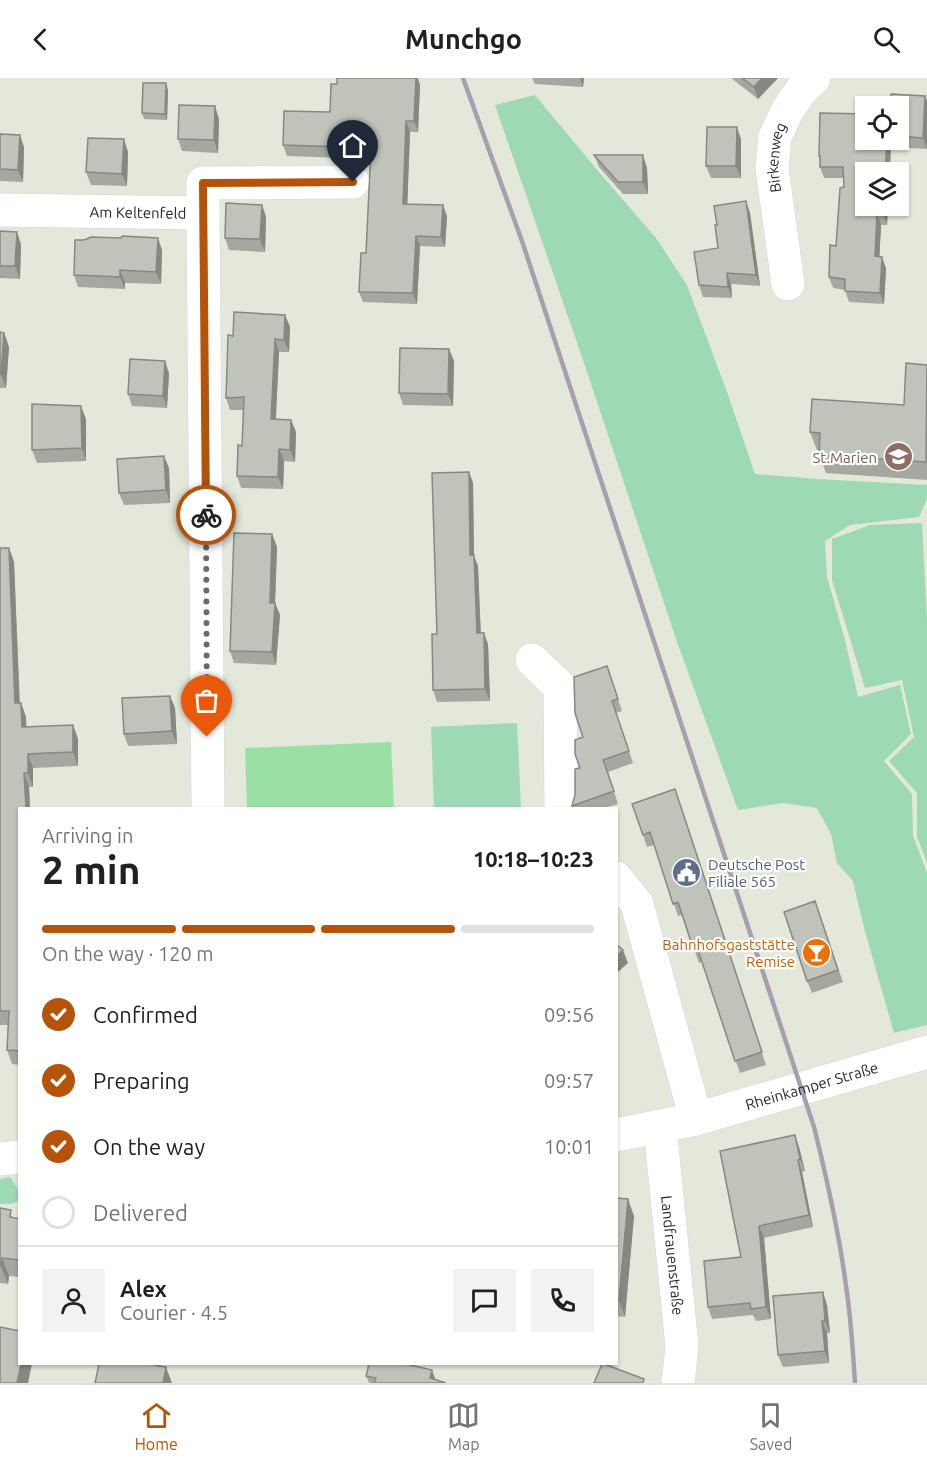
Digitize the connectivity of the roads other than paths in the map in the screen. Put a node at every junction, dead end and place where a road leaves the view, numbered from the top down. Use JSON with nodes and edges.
{"nodes":[{"id":1,"x":814,"y":78,"type":"edge"},
{"id":2,"x":353,"y":182,"type":"dead end"},
{"id":3,"x":0,"y":210,"type":"edge"},
{"id":4,"x":203,"y":213,"type":"junction"},
{"id":5,"x":788,"y":284,"type":"dead end"},
{"id":6,"x":532,"y":660,"type":"dead end"},
{"id":7,"x":208,"y":807,"type":"edge"},
{"id":8,"x":561,"y":807,"type":"edge"},
{"id":9,"x":618,"y":880,"type":"edge"},
{"id":10,"x":927,"y":1052,"type":"edge"},
{"id":11,"x":696,"y":1119,"type":"junction"},
{"id":12,"x":660,"y":1127,"type":"junction"},
{"id":13,"x":618,"y":1135,"type":"edge"},
{"id":14,"x":18,"y":1157,"type":"edge"},
{"id":15,"x":0,"y":1159,"type":"edge"},
{"id":16,"x":678,"y":1383,"type":"edge"}],
"edges":[{"from":1,"to":5,"type":"street","name":"Birkenweg"},
{"from":2,"to":4,"type":"street","name":"Am Keltenfeld"},
{"from":3,"to":4,"type":"street","name":"Am Keltenfeld"},
{"from":4,"to":7,"type":"street"},
{"from":6,"to":8,"type":"street"},
{"from":9,"to":11,"type":"street"},
{"from":10,"to":11,"type":"street","name":"Rheinkamper Straße"},
{"from":11,"to":12,"type":"street","name":"Rheinkamper Straße"},
{"from":12,"to":13,"type":"street","name":"Rheinkamper Straße"},
{"from":12,"to":16,"type":"street","name":"Landfrauenstraße"},
{"from":14,"to":15,"type":"street"}]}
